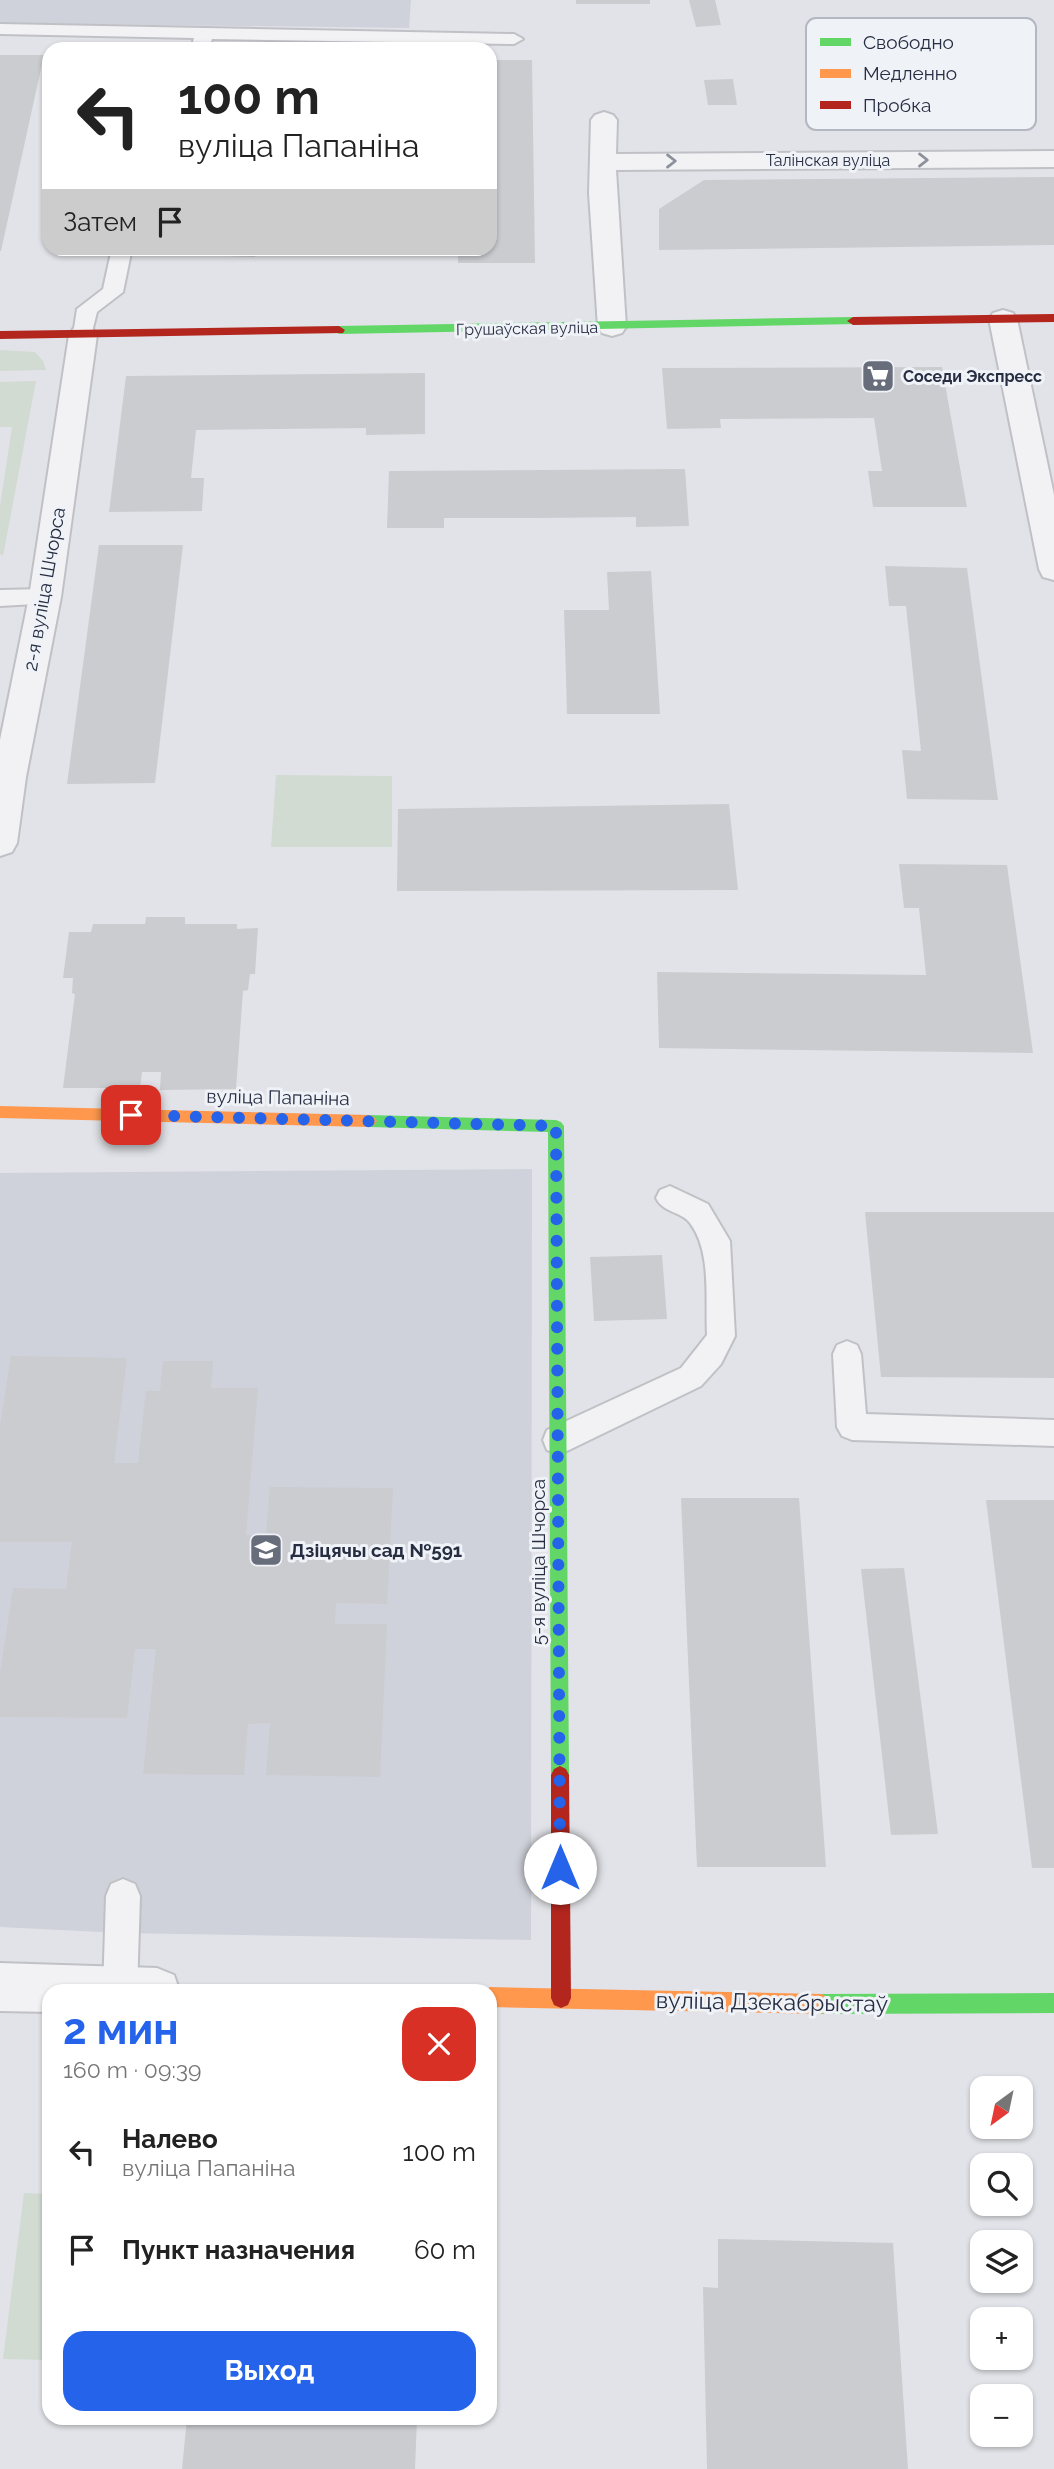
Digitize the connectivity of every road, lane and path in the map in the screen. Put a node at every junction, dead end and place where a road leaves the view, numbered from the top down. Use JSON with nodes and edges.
{"nodes":[{"id":1,"x":0,"y":29,"type":"edge"},
{"id":2,"x":514,"y":39,"type":"dead end"},
{"id":3,"x":202,"y":41,"type":"edge"},
{"id":4,"x":274,"y":42,"type":"edge"},
{"id":5,"x":457,"y":42,"type":"edge"},
{"id":6,"x":604,"y":120,"type":"dead end"},
{"id":7,"x":1054,"y":159,"type":"edge"},
{"id":8,"x":603,"y":162,"type":"junction"},
{"id":9,"x":120,"y":256,"type":"edge"},
{"id":10,"x":1054,"y":318,"type":"edge"},
{"id":11,"x":1003,"y":319,"type":"junction"},
{"id":12,"x":612,"y":327,"type":"junction"},
{"id":13,"x":0,"y":335,"type":"edge"},
{"id":14,"x":83,"y":335,"type":"junction"},
{"id":15,"x":1054,"y":569,"type":"edge"},
{"id":16,"x":45,"y":597,"type":"junction"},
{"id":17,"x":0,"y":598,"type":"edge"},
{"id":18,"x":3,"y":793,"type":"edge"},
{"id":19,"x":0,"y":842,"type":"edge"},
{"id":20,"x":0,"y":1112,"type":"edge"},
{"id":21,"x":556,"y":1126,"type":"joint"},
{"id":22,"x":670,"y":1198,"type":"dead end"},
{"id":23,"x":847,"y":1354,"type":"dead end"},
{"id":24,"x":1054,"y":1433,"type":"edge"},
{"id":25,"x":558,"y":1440,"type":"junction"},
{"id":26,"x":124,"y":1896,"type":"dead end"},
{"id":27,"x":138,"y":1984,"type":"edge"},
{"id":28,"x":0,"y":1987,"type":"edge"},
{"id":29,"x":42,"y":1988,"type":"edge"},
{"id":30,"x":497,"y":1997,"type":"edge"},
{"id":31,"x":561,"y":1998,"type":"junction"},
{"id":32,"x":1054,"y":2003,"type":"edge"}],
"edges":[{"from":1,"to":3,"type":"lane"},
{"from":2,"to":5,"type":"lane"},
{"from":3,"to":4,"type":"lane"},
{"from":6,"to":8,"type":"street"},
{"from":8,"to":7,"type":"street","name":"Талінская вуліца","one_way":true},
{"from":8,"to":12,"type":"street"},
{"from":9,"to":14,"type":"lane"},
{"from":10,"to":11,"type":"street","name":"Грушаўская вуліца"},
{"from":11,"to":12,"type":"street","name":"Грушаўская вуліца"},
{"from":11,"to":15,"type":"street"},
{"from":12,"to":14,"type":"street","name":"Грушаўская вуліца"},
{"from":13,"to":14,"type":"street","name":"Грушаўская вуліца"},
{"from":14,"to":16,"type":"street","name":"2-я вуліца Шчорса"},
{"from":16,"to":17,"type":"lane"},
{"from":16,"to":18,"type":"street","name":"2-я вуліца Шчорса"},
{"from":18,"to":19,"type":"street","name":"2-я вуліца Шчорса"},
{"from":20,"to":21,"type":"street","name":"вуліца Папаніна"},
{"from":21,"to":25,"type":"street","name":"5-я вуліца Шчорса"},
{"from":22,"to":25,"type":"lane"},
{"from":23,"to":24,"type":"lane"},
{"from":25,"to":31,"type":"street","name":"5-я вуліца Шчорса"},
{"from":26,"to":27,"type":"lane"},
{"from":28,"to":29,"type":"street"},
{"from":30,"to":31,"type":"street","name":"вуліца Дзекабрыстаў"},
{"from":31,"to":32,"type":"street","name":"вуліца Дзекабрыстаў"}]}
